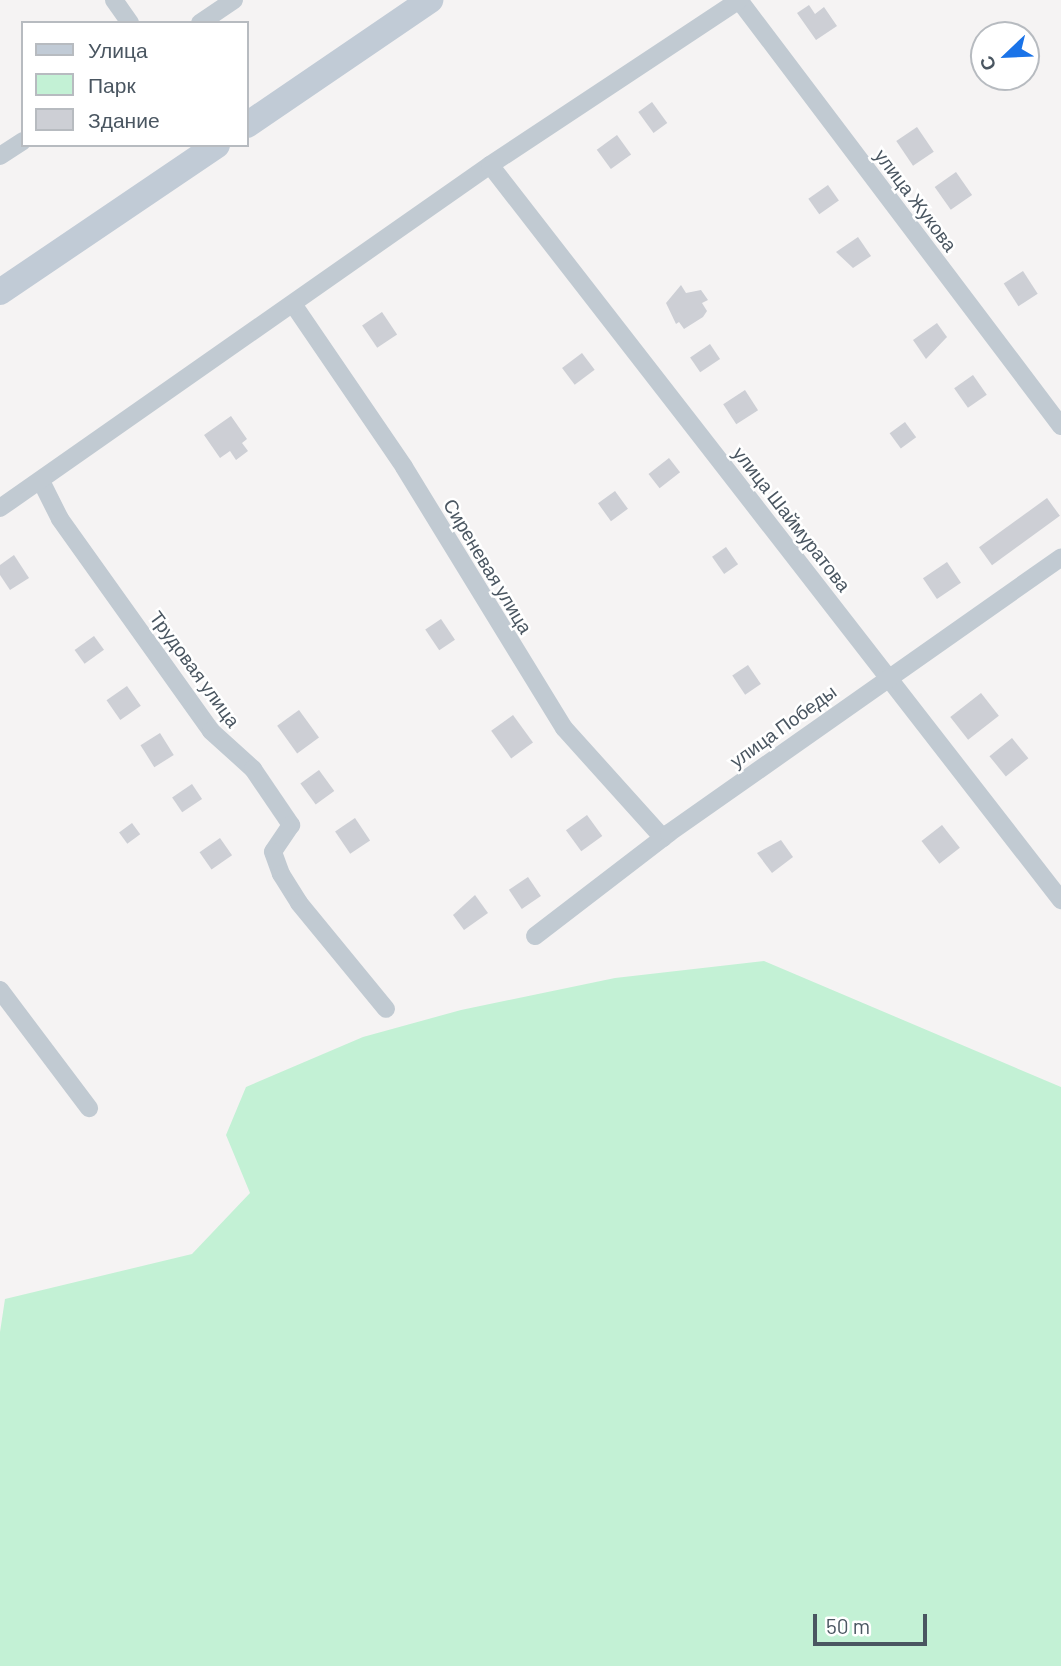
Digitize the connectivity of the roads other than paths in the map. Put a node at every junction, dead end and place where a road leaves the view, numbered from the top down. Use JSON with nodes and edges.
{"nodes":[{"id":1,"x":114,"y":0,"type":"edge"},
{"id":2,"x":234,"y":0,"type":"edge"},
{"id":3,"x":430,"y":0,"type":"edge"},
{"id":4,"x":739,"y":0,"type":"edge"},
{"id":5,"x":129,"y":21,"type":"edge"},
{"id":6,"x":203,"y":21,"type":"edge"},
{"id":7,"x":248,"y":124,"type":"edge"},
{"id":8,"x":21,"y":142,"type":"edge"},
{"id":9,"x":214,"y":147,"type":"edge"},
{"id":10,"x":0,"y":156,"type":"edge"},
{"id":11,"x":490,"y":165,"type":"junction"},
{"id":12,"x":0,"y":292,"type":"edge"},
{"id":13,"x":293,"y":304,"type":"junction"},
{"id":14,"x":1061,"y":426,"type":"edge"},
{"id":15,"x":41,"y":481,"type":"junction"},
{"id":16,"x":0,"y":508,"type":"edge"},
{"id":17,"x":1061,"y":558,"type":"edge"},
{"id":18,"x":888,"y":676,"type":"junction"},
{"id":19,"x":663,"y":838,"type":"junction"},
{"id":20,"x":1061,"y":900,"type":"edge"},
{"id":21,"x":535,"y":936,"type":"dead end"},
{"id":22,"x":0,"y":990,"type":"edge"},
{"id":23,"x":386,"y":1009,"type":"dead end"},
{"id":24,"x":89,"y":1108,"type":"dead end"}],
"edges":[{"from":1,"to":5,"type":"street"},
{"from":2,"to":6,"type":"street"},
{"from":3,"to":7,"type":"main road"},
{"from":4,"to":11,"type":"street"},
{"from":4,"to":14,"type":"street","name":"улица Жукова"},
{"from":8,"to":10,"type":"street"},
{"from":9,"to":12,"type":"main road"},
{"from":11,"to":13,"type":"street"},
{"from":11,"to":18,"type":"street","name":"улица Шаймуратова"},
{"from":13,"to":15,"type":"street"},
{"from":13,"to":19,"type":"street","name":"Сиреневая улица"},
{"from":15,"to":16,"type":"street"},
{"from":15,"to":23,"type":"street","name":"Трудовая улица"},
{"from":17,"to":18,"type":"street","name":"улица Победы"},
{"from":18,"to":19,"type":"street","name":"улица Победы"},
{"from":18,"to":20,"type":"street","name":"улица Шаймуратова"},
{"from":19,"to":21,"type":"street","name":"улица Победы"},
{"from":22,"to":24,"type":"street"}]}
